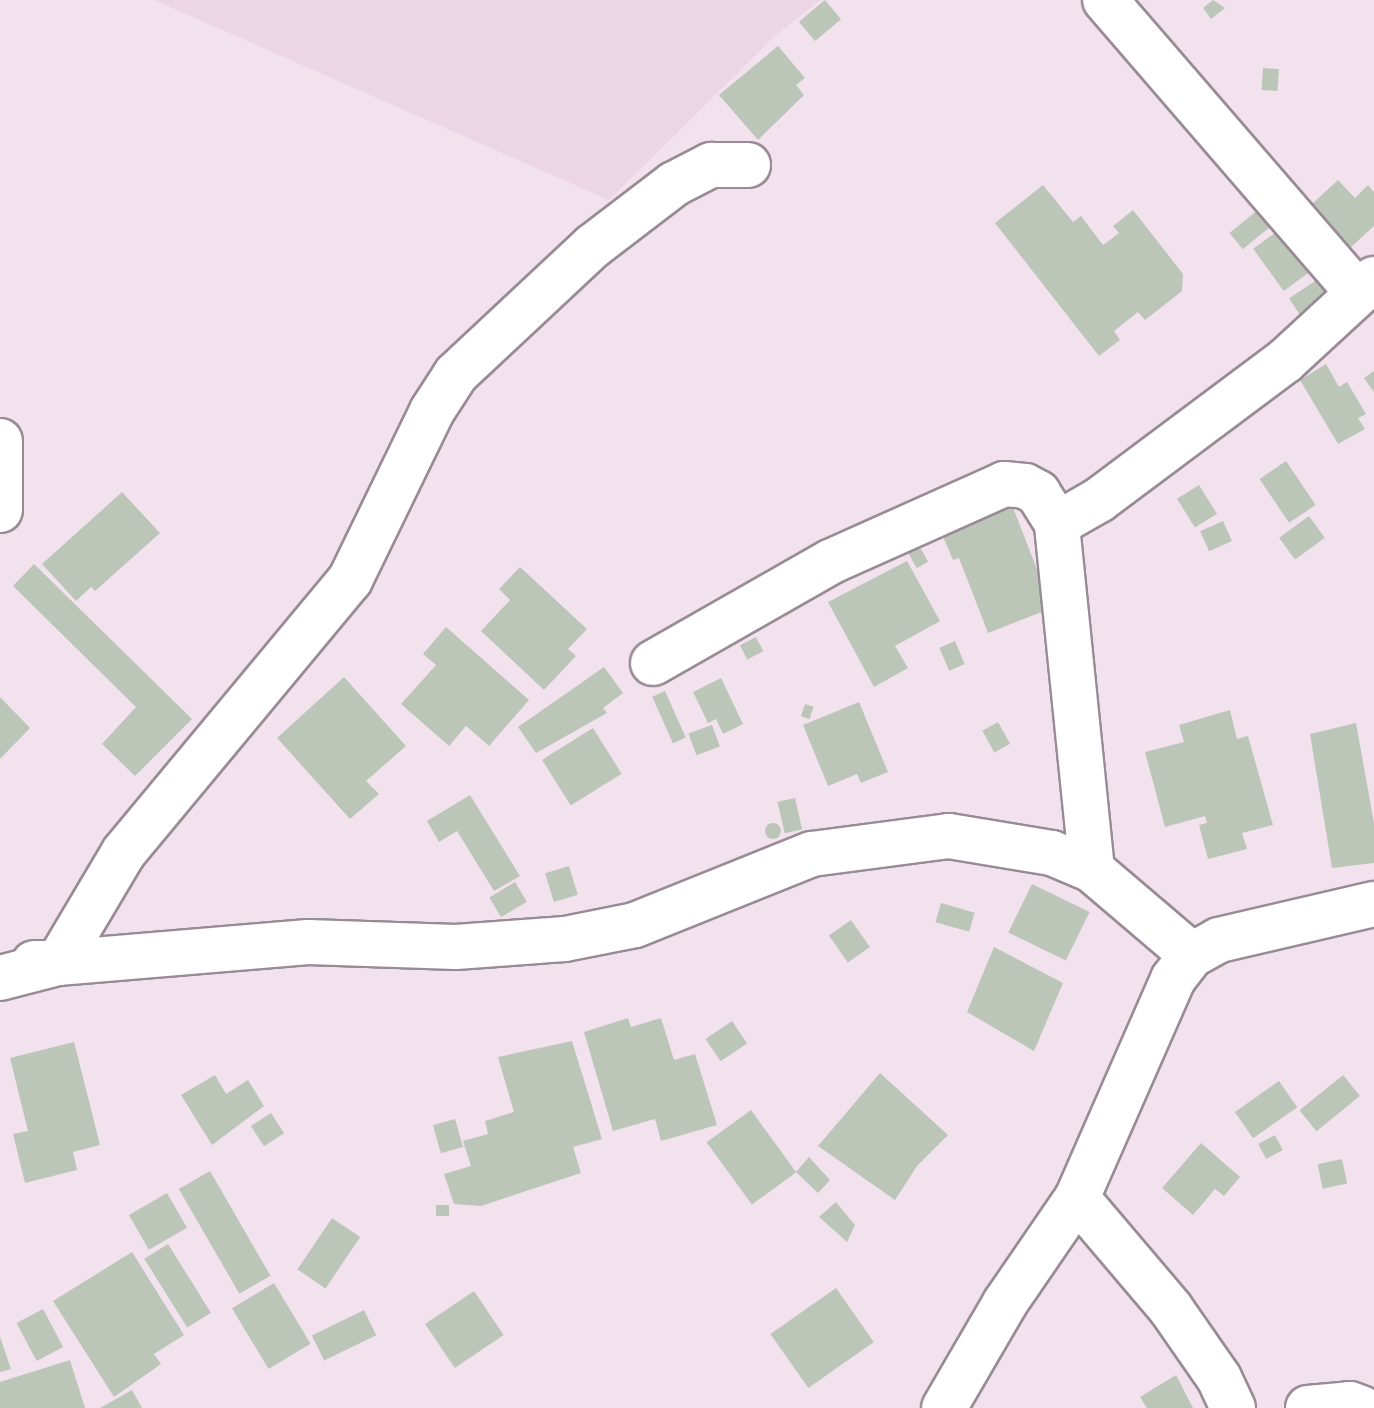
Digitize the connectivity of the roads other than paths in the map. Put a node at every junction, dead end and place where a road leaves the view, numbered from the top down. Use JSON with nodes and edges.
{"nodes":[{"id":1,"x":1105,"y":0,"type":"edge"},
{"id":2,"x":748,"y":165,"type":"dead end"},
{"id":3,"x":1366,"y":286,"type":"edge"},
{"id":4,"x":0,"y":441,"type":"edge"},
{"id":5,"x":0,"y":510,"type":"edge"},
{"id":6,"x":1057,"y":524,"type":"junction"},
{"id":7,"x":653,"y":663,"type":"dead end"},
{"id":8,"x":1092,"y":870,"type":"junction"},
{"id":9,"x":1374,"y":904,"type":"edge"},
{"id":10,"x":1192,"y":955,"type":"junction"},
{"id":11,"x":0,"y":961,"type":"edge"},
{"id":12,"x":58,"y":963,"type":"junction"},
{"id":13,"x":0,"y":978,"type":"edge"},
{"id":14,"x":1077,"y":1198,"type":"junction"},
{"id":15,"x":944,"y":1408,"type":"edge"},
{"id":16,"x":1233,"y":1408,"type":"edge"},
{"id":17,"x":1308,"y":1408,"type":"edge"},
{"id":18,"x":1361,"y":1408,"type":"edge"}],
"edges":[{"from":1,"to":3,"type":"street"},
{"from":2,"to":12,"type":"street"},
{"from":3,"to":6,"type":"street"},
{"from":4,"to":5,"type":"street"},
{"from":6,"to":7,"type":"street"},
{"from":6,"to":8,"type":"street"},
{"from":8,"to":10,"type":"street"},
{"from":8,"to":12,"type":"street"},
{"from":9,"to":10,"type":"street"},
{"from":10,"to":14,"type":"street"},
{"from":11,"to":12,"type":"street"},
{"from":12,"to":13,"type":"street"},
{"from":14,"to":15,"type":"street"},
{"from":14,"to":16,"type":"street"},
{"from":17,"to":18,"type":"street"}]}
